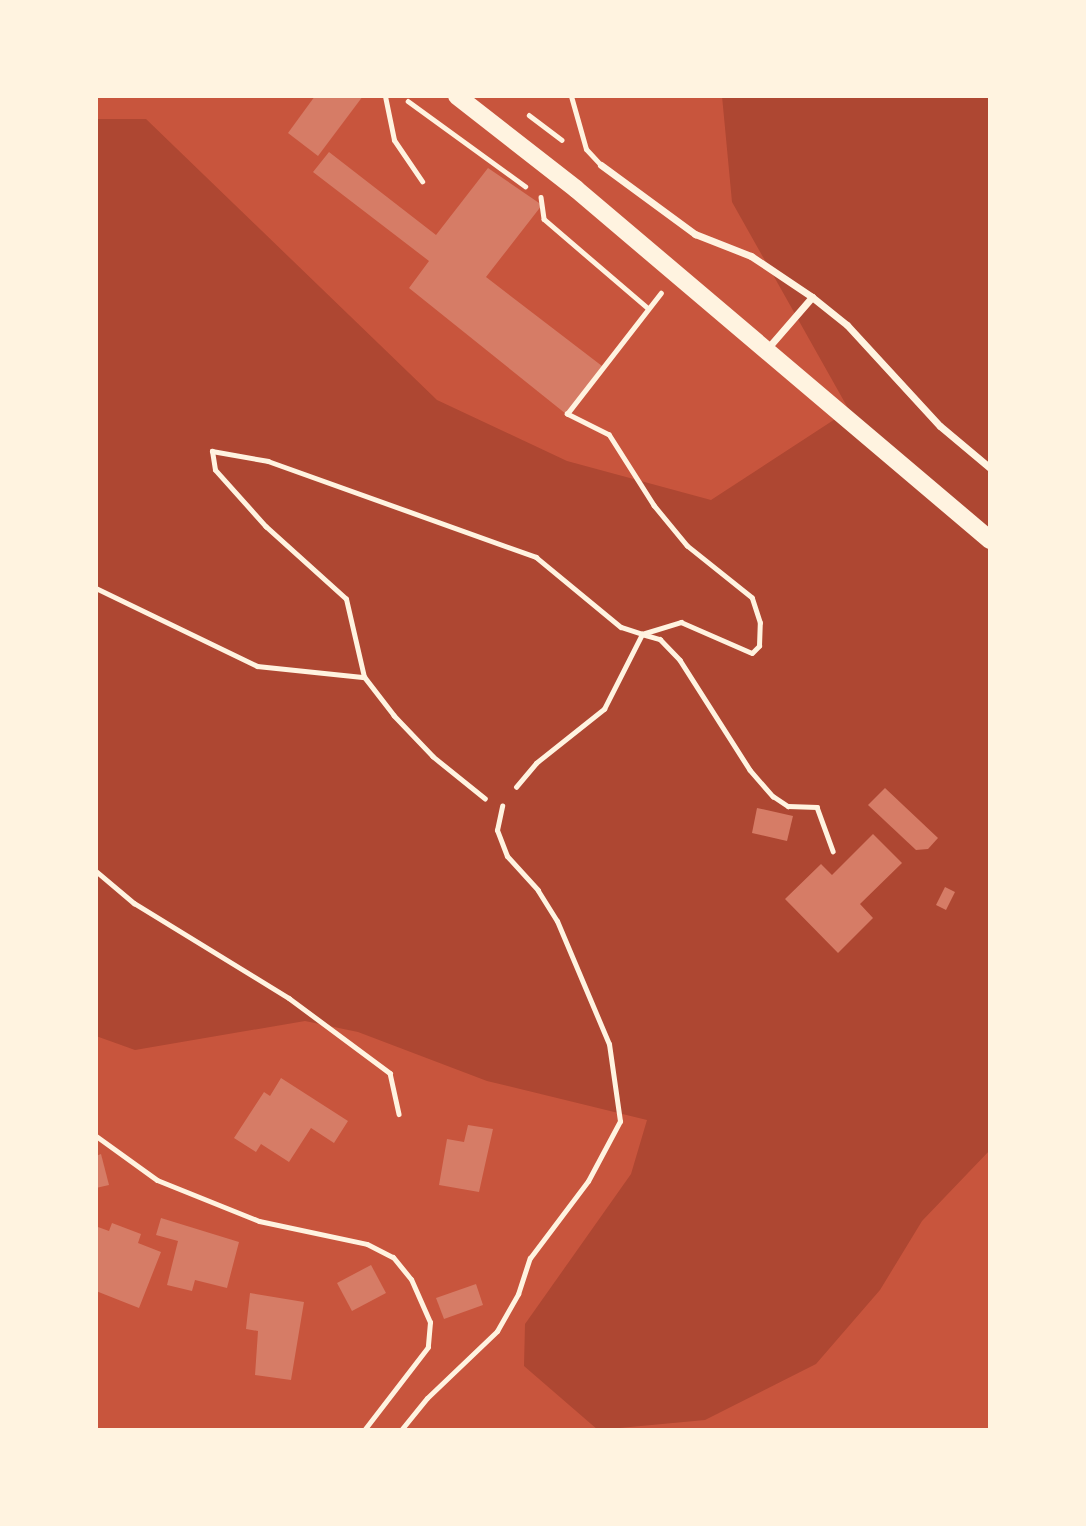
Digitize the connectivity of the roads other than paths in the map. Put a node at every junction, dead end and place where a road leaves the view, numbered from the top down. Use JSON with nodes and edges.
{"nodes":[{"id":1,"x":385,"y":96,"type":"edge"},
{"id":2,"x":457,"y":96,"type":"edge"},
{"id":3,"x":570,"y":96,"type":"edge"},
{"id":4,"x":601,"y":165,"type":"joint"},
{"id":5,"x":422,"y":181,"type":"dead end"},
{"id":6,"x":812,"y":297,"type":"junction"},
{"id":7,"x":766,"y":350,"type":"junction"},
{"id":8,"x":990,"y":468,"type":"edge"},
{"id":9,"x":990,"y":540,"type":"edge"},
{"id":10,"x":502,"y":806,"type":"road end"},
{"id":11,"x":96,"y":1136,"type":"edge"},
{"id":12,"x":363,"y":1430,"type":"edge"},
{"id":13,"x":401,"y":1430,"type":"edge"}],
"edges":[{"from":1,"to":5,"type":"lane"},
{"from":2,"to":7,"type":"main road"},
{"from":3,"to":4,"type":"lane"},
{"from":4,"to":6,"type":"street"},
{"from":6,"to":7,"type":"street"},
{"from":6,"to":8,"type":"street"},
{"from":7,"to":9,"type":"main road"},
{"from":10,"to":13,"type":"lane"},
{"from":11,"to":12,"type":"lane"}]}
